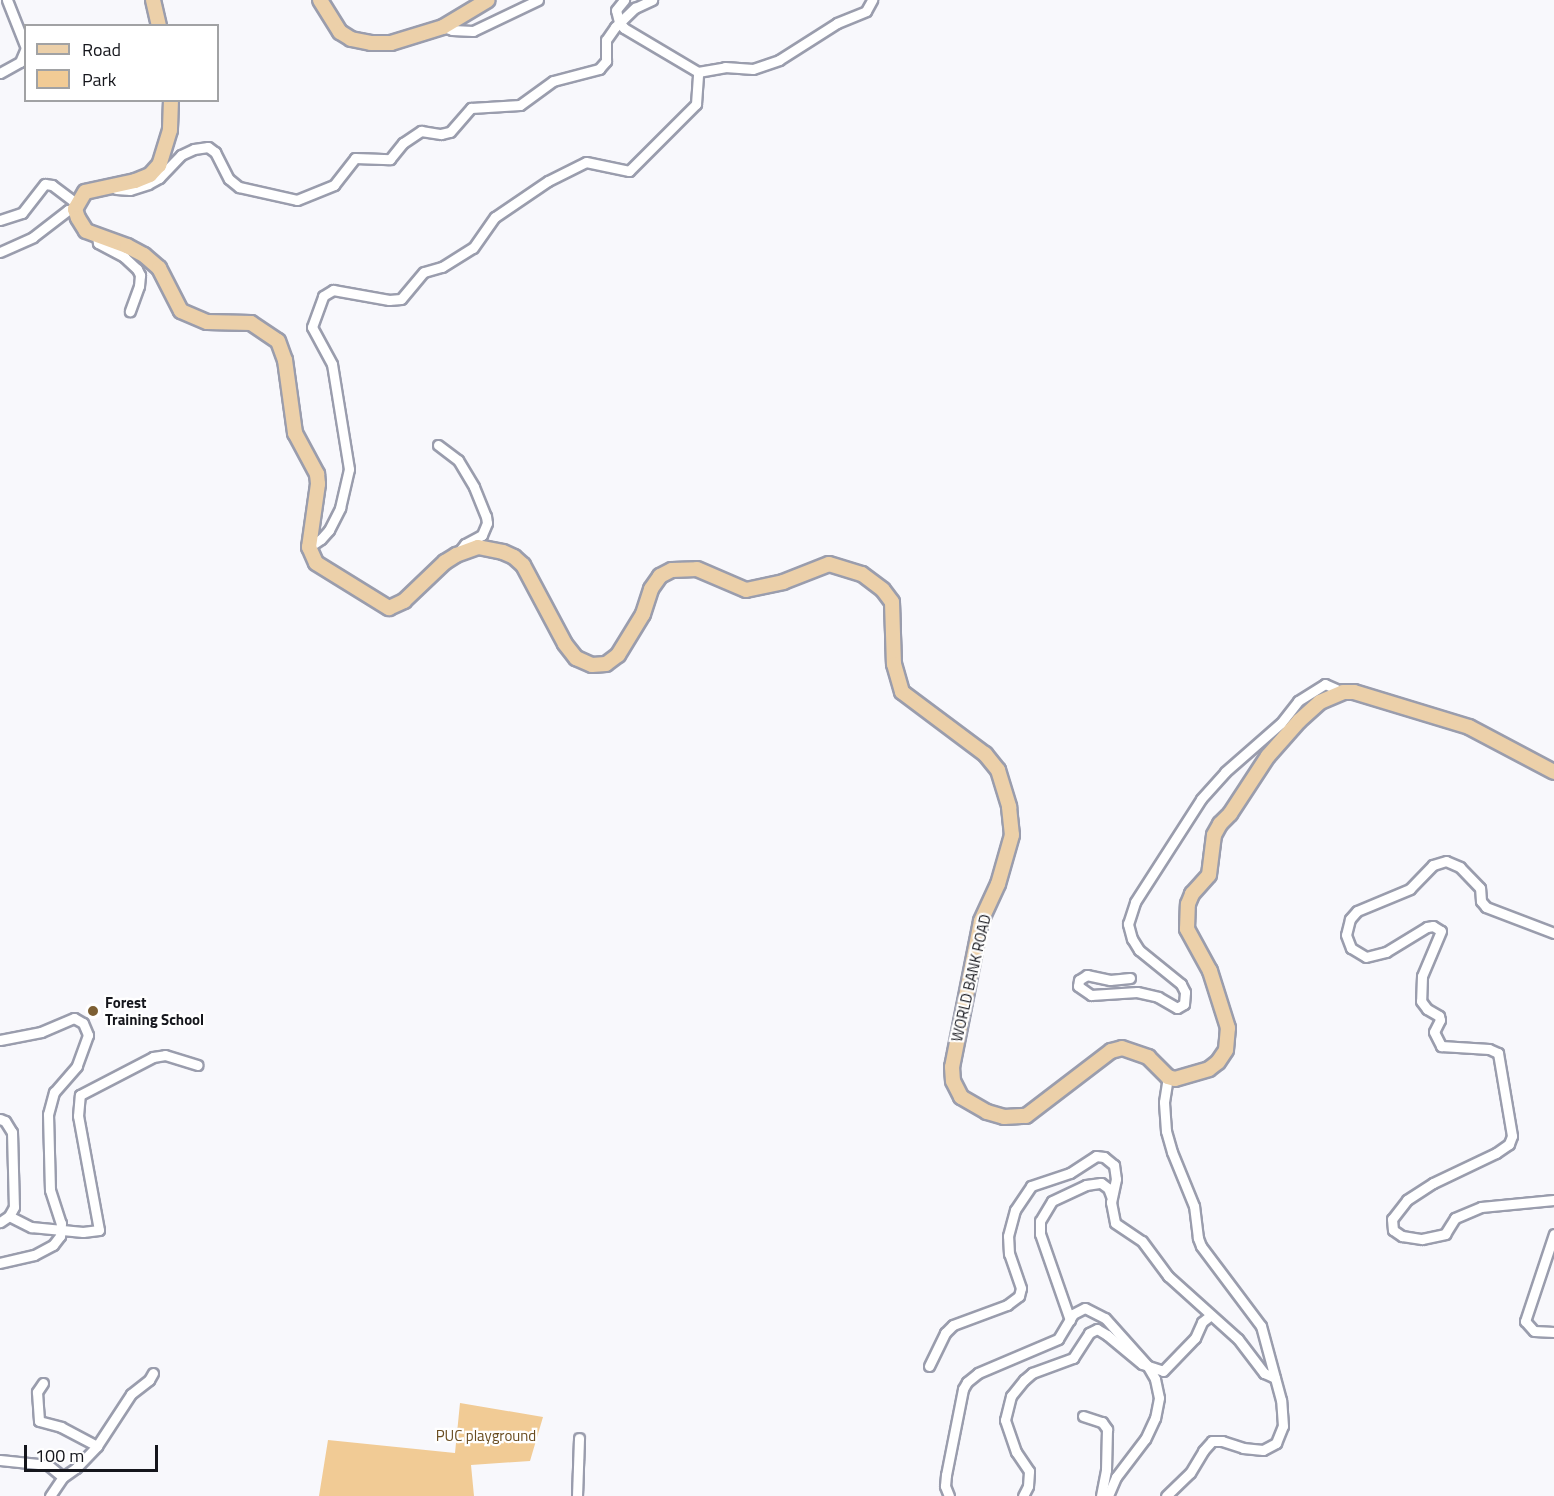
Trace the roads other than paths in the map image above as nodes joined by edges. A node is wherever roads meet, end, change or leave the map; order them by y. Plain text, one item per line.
1 (7, 0) edge
2 (153, 0) edge
3 (320, 0) edge
4 (488, 0) edge
5 (538, 0) edge
6 (624, 0) edge
7 (652, 0) edge
8 (872, 0) edge
9 (619, 22) junction
10 (159, 24) edge
11 (443, 27) junction
12 (24, 43) edge
13 (24, 53) edge
14 (698, 72) junction
15 (0, 74) edge
16 (171, 102) edge
17 (103, 186) junction
18 (76, 207) junction
19 (0, 220) edge
20 (97, 236) junction
21 (0, 252) edge
22 (130, 312) dead end
23 (438, 445) dead end
24 (309, 547) junction
25 (456, 555) junction
26 (1343, 692) junction
27 (1554, 772) edge
28 (1554, 933) edge
29 (1130, 978) dead end
30 (0, 1040) edge
31 (197, 1065) dead end
32 (1168, 1077) junction
33 (0, 1119) edge
34 (1111, 1196) junction
35 (1554, 1200) edge
36 (9, 1216) junction
37 (0, 1222) edge
38 (61, 1230) junction
39 (1554, 1234) edge
40 (0, 1263) edge
41 (1212, 1315) junction
42 (1070, 1320) junction
43 (1554, 1332) edge
44 (929, 1366) dead end
45 (1149, 1368) junction
46 (153, 1373) dead end
47 (1275, 1378) junction
48 (43, 1383) dead end
49 (1083, 1416) dead end
50 (579, 1438) dead end
51 (97, 1446) junction
52 (0, 1460) edge
53 (63, 1477) junction
54 (50, 1496) edge
55 (577, 1496) edge
56 (950, 1496) edge
57 (1023, 1496) edge
58 (1101, 1496) edge
59 (1108, 1496) edge
60 (1166, 1496) edge

1 - 12 street
2 - 10 main road
3 - 11 main road
4 - 11 main road
5 - 11 street
6 - 9 street
7 - 9 street
8 - 14 street
9 - 14 street
9 - 17 street
13 - 15 street
14 - 24 street
16 - 17 main road
17 - 18 main road
18 - 19 street
18 - 20 main road
18 - 21 street
20 - 22 street
20 - 24 main road
23 - 25 street
24 - 25 main road, WORLD BANK ROAD
25 - 32 main road, WORLD BANK ROAD
26 - 27 main road
26 - 29 street
26 - 32 main road
28 - 35 street
30 - 38 street
31 - 38 street
32 - 47 street
33 - 36 street
34 - 41 street
34 - 42 street
34 - 44 street
36 - 37 street
36 - 38 street
38 - 40 street
39 - 43 street
41 - 45 street
41 - 47 street
42 - 45 street
42 - 56 street
45 - 57 street
45 - 59 street
46 - 51 street
47 - 60 street
48 - 51 street
49 - 58 street
50 - 55 street
51 - 53 street
52 - 53 street
53 - 54 street

